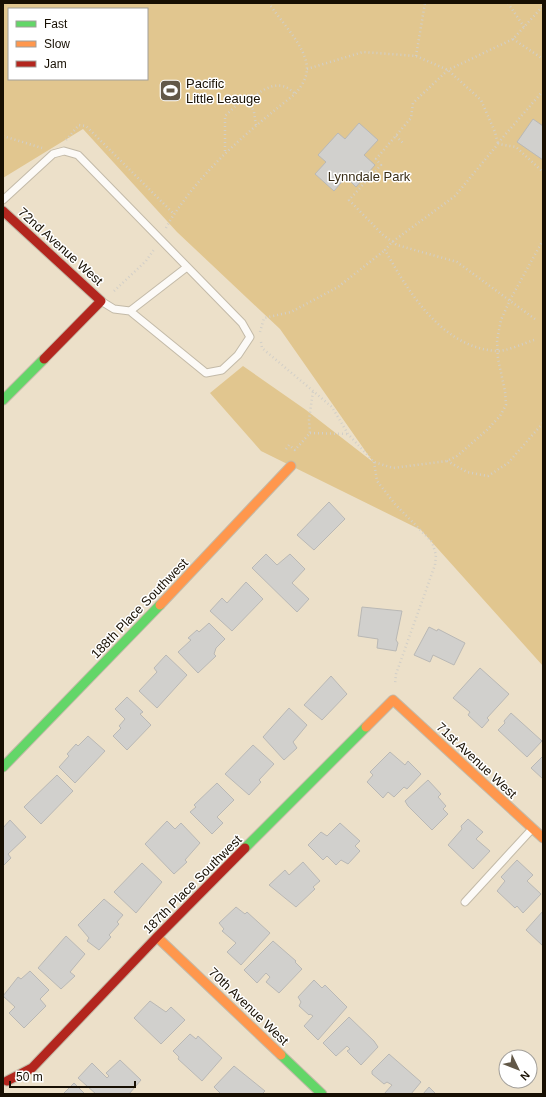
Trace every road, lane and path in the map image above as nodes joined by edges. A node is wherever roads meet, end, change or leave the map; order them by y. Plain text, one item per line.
1 (269, 3) edge
2 (425, 3) edge
3 (508, 3) edge
4 (543, 6) edge
5 (524, 27) junction
6 (513, 39) junction
7 (416, 56) junction
8 (543, 59) edge
9 (307, 69) junction
10 (448, 70) junction
11 (543, 91) edge
12 (295, 94) junction
13 (249, 101) junction
14 (256, 125) junction
15 (396, 136) junction
16 (403, 143) dead end
17 (498, 144) junction
18 (225, 152) junction
19 (543, 172) edge
20 (3, 200) edge
21 (3, 212) edge
22 (543, 240) edge
23 (160, 241) junction
24 (392, 242) junction
25 (385, 250) junction
26 (187, 267) junction
27 (510, 300) junction
28 (101, 301) junction
29 (130, 311) junction
30 (535, 319) dead end
31 (534, 340) dead end
32 (498, 351) junction
33 (313, 391) junction
34 (3, 400) edge
35 (543, 424) edge
36 (310, 433) junction
37 (348, 434) junction
38 (295, 450) dead end
39 (447, 461) junction
40 (374, 462) junction
41 (291, 466) dead end
42 (393, 700) junction
43 (3, 767) edge
44 (532, 828) junction
45 (543, 838) edge
46 (465, 902) dead end
47 (157, 937) junction
48 (7, 1081) dead end
49 (322, 1094) edge

1 - 9 path
2 - 7 path
3 - 5 path
4 - 5 path
5 - 6 path
6 - 8 path
6 - 10 path
7 - 9 path
7 - 10 path
9 - 12 path
10 - 15 path
10 - 17 path
11 - 17 path
12 - 13 path
12 - 14 path
13 - 14 path
13 - 18 path
14 - 18 path
15 - 16 path
15 - 24 path
17 - 19 path
17 - 24 path
18 - 23 path
20 - 23 lane
21 - 28 street, 72nd Avenue West
22 - 27 path
23 - 26 lane
23 - 28 path
24 - 25 path
24 - 27 path
25 - 32 path
25 - 33 path
26 - 29 lane
26 - 29 lane
27 - 30 path
27 - 32 path
28 - 29 lane
28 - 34 street
31 - 32 path
32 - 39 path
33 - 36 path
33 - 37 path
35 - 39 path
36 - 37 path
36 - 38 path
37 - 40 path
39 - 40 path
40 - 42 path
41 - 43 street, 188th Place Southwest
42 - 44 street, 71st Avenue West
42 - 47 street, 187th Place Southwest
44 - 45 street, 71st Avenue West
44 - 46 lane
47 - 48 street, 187th Place Southwest
47 - 49 street, 70th Avenue West

